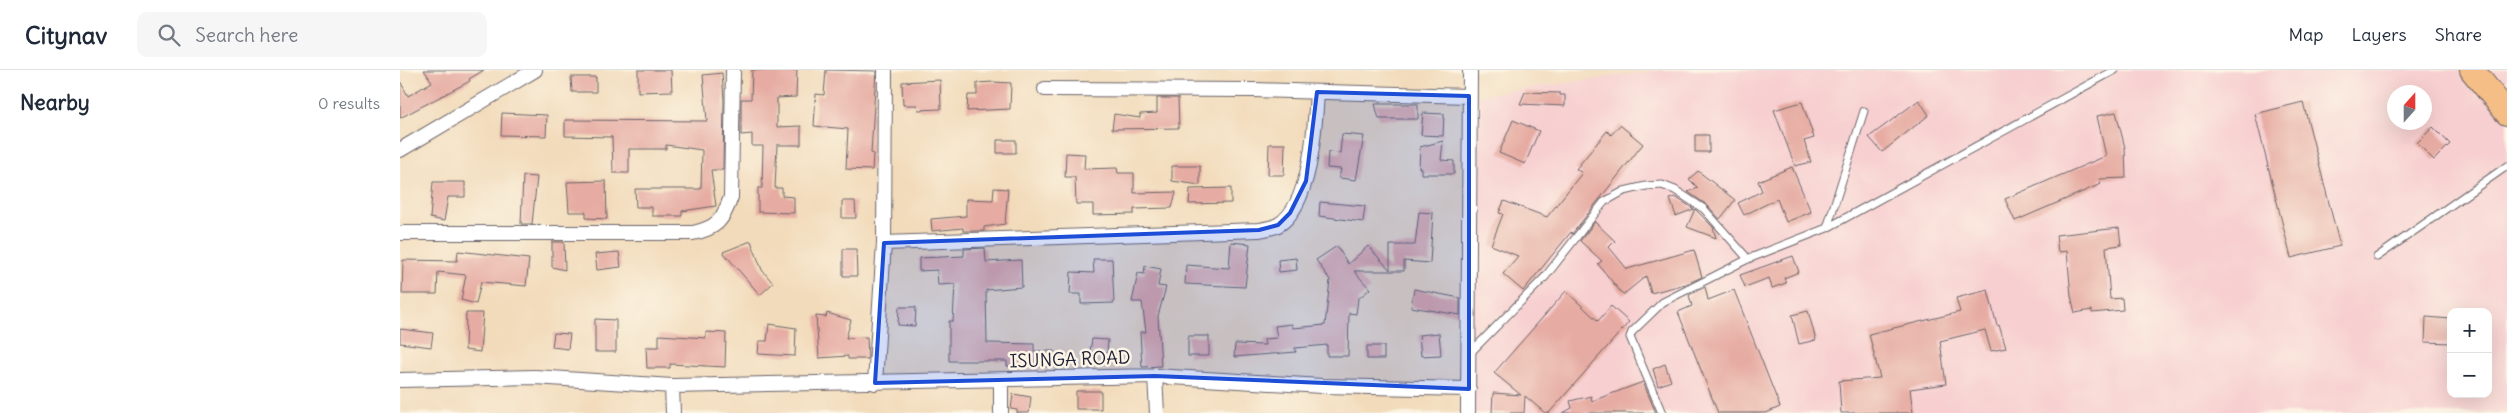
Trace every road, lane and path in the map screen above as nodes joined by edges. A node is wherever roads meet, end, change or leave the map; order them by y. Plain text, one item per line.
1 (535, 70) edge
2 (733, 70) edge
3 (885, 70) edge
4 (1470, 70) edge
5 (2115, 70) edge
6 (2472, 70) edge
7 (1045, 89) dead end
8 (1317, 92) junction
9 (1469, 96) junction
10 (1864, 111) dead end
11 (2507, 113) edge
12 (400, 150) edge
13 (2507, 166) edge
14 (1827, 228) junction
15 (400, 233) edge
16 (884, 243) junction
17 (2377, 257) dead end
18 (1748, 258) junction
19 (1469, 353) junction
20 (1155, 376) junction
21 (400, 380) edge
22 (1001, 380) junction
23 (875, 383) junction
24 (672, 386) junction
25 (1470, 389) junction
26 (673, 413) edge
27 (1001, 413) edge
28 (1157, 413) edge
29 (1468, 413) edge
30 (1662, 413) edge

1 - 12 street
2 - 15 street
3 - 16 street
4 - 9 street
5 - 14 lane
6 - 11 highway
7 - 8 street
8 - 9 street
8 - 16 street
9 - 19 street
10 - 14 lane
13 - 17 lane
14 - 18 lane
16 - 23 street
18 - 19 lane
18 - 30 lane
19 - 25 street
20 - 22 street, ISUNGA ROAD
20 - 25 street, ISUNGA ROAD
20 - 28 street
21 - 24 street, ISUNGA ROAD
22 - 23 street, ISUNGA ROAD
22 - 27 street
23 - 24 street, ISUNGA ROAD
24 - 26 street
25 - 29 street

